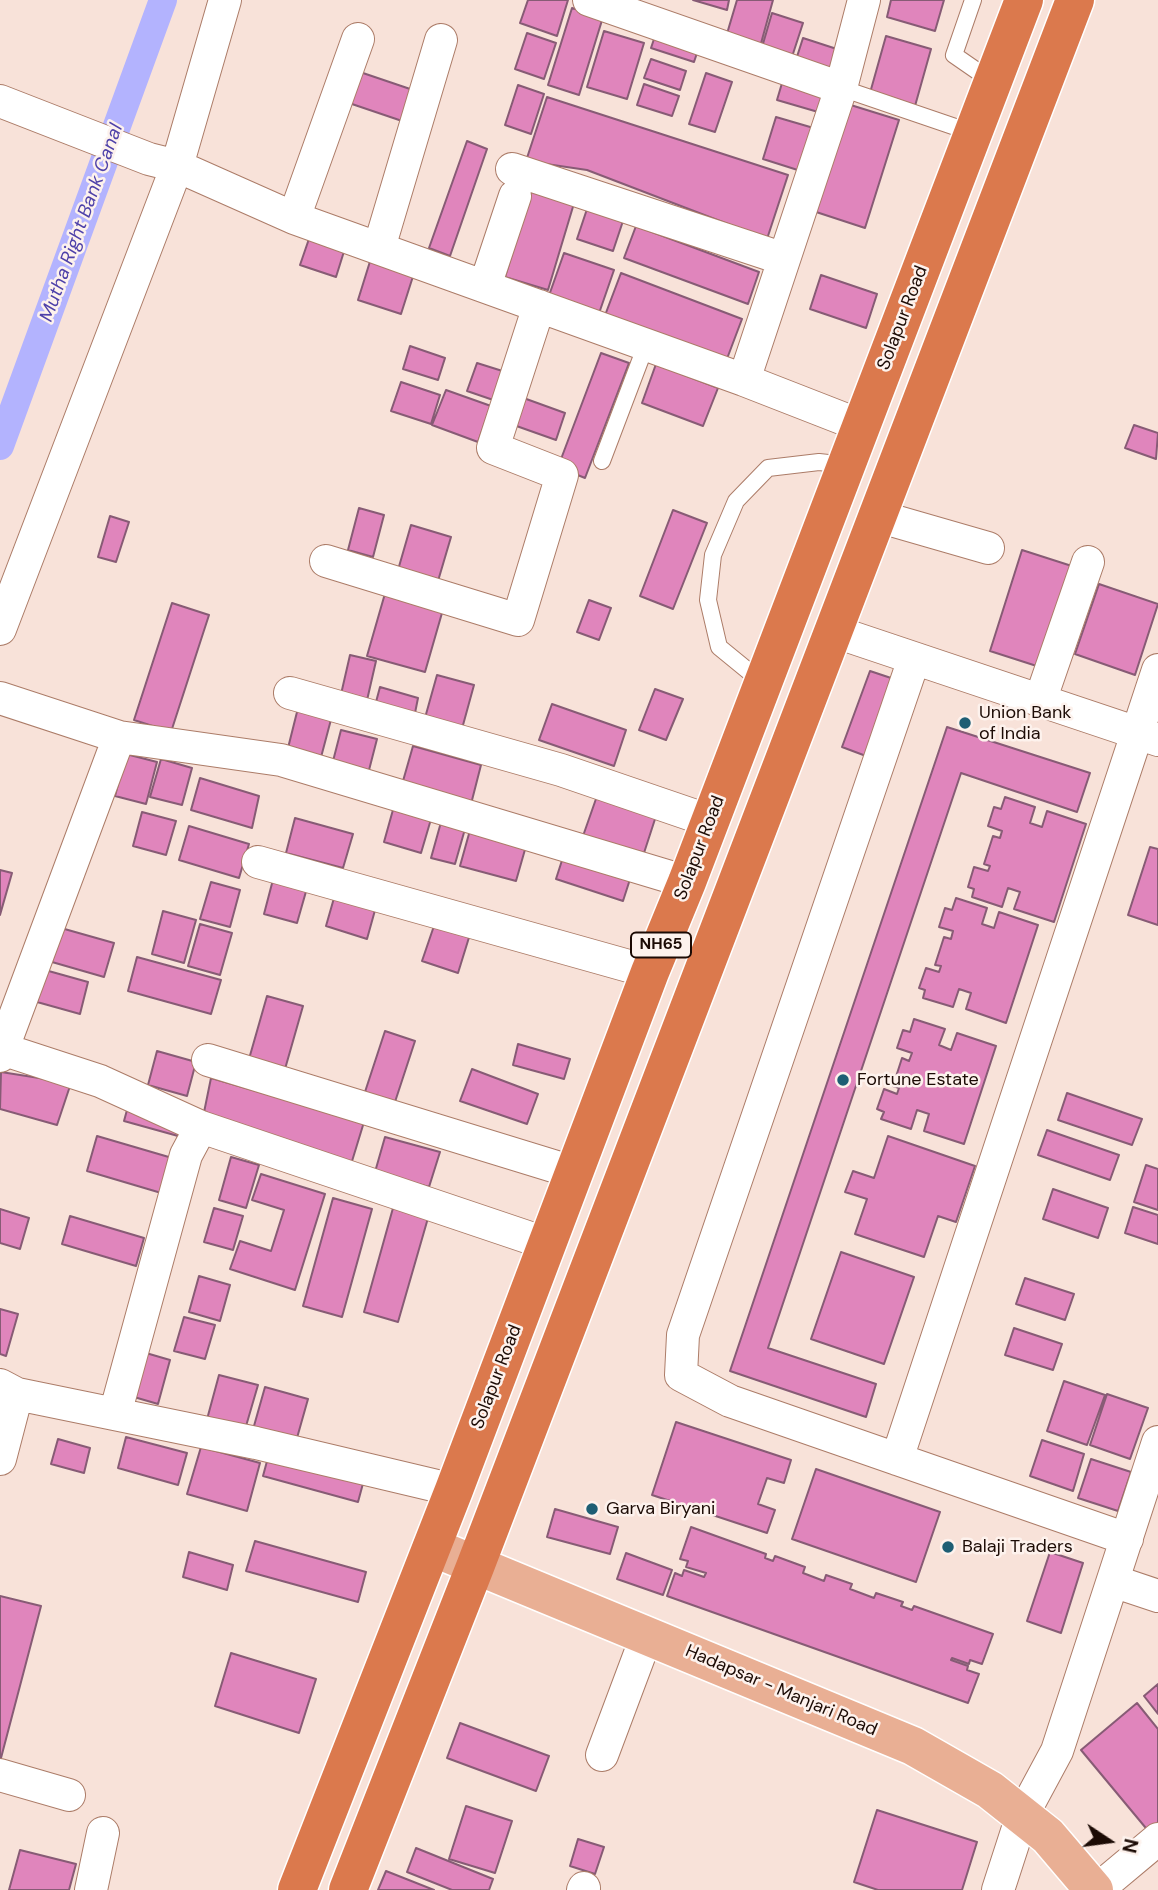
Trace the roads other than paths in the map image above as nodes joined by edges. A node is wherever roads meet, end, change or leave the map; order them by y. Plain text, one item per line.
1 (225, 0) edge
2 (589, 0) edge
3 (864, 0) edge
4 (973, 0) edge
5 (1024, 0) edge
6 (1074, 0) edge
7 (358, 39) dead end
8 (441, 40) dead end
9 (993, 82) junction
10 (841, 88) junction
11 (0, 101) edge
12 (973, 134) junction
13 (163, 162) junction
14 (294, 218) junction
15 (379, 248) junction
16 (784, 259) junction
17 (485, 286) junction
18 (539, 306) junction
19 (646, 345) junction
20 (744, 380) junction
21 (862, 426) junction
22 (602, 461) dead end
23 (846, 465) junction
24 (877, 516) junction
25 (988, 548) dead end
26 (326, 561) dead end
27 (1088, 562) dead end
28 (0, 629) edge
29 (833, 631) junction
30 (914, 659) junction
31 (1158, 670) edge
32 (763, 683) junction
33 (290, 692) dead end
34 (0, 698) edge
35 (1040, 701) junction
36 (1147, 736) edge
37 (119, 737) junction
38 (710, 821) junction
39 (258, 862) dead end
40 (687, 882) junction
41 (650, 972) junction
42 (1, 1053) edge
43 (208, 1060) dead end
44 (201, 1127) junction
45 (576, 1173) junction
46 (548, 1244) junction
47 (9, 1390) edge
48 (116, 1414) junction
49 (1158, 1442) edge
50 (0, 1459) edge
51 (897, 1459) junction
52 (454, 1490) junction
53 (1126, 1539) junction
54 (432, 1547) junction
55 (475, 1567) junction
56 (1113, 1581) junction
57 (1158, 1596) edge
58 (647, 1635) junction
59 (602, 1755) dead end
60 (0, 1774) edge
61 (69, 1795) dead end
62 (1022, 1816) junction
63 (103, 1833) dead end
64 (1158, 1839) edge
65 (91, 1890) edge
66 (297, 1890) edge
67 (348, 1890) edge
68 (998, 1890) edge
69 (1096, 1890) edge

1 - 13 street
2 - 10 street
3 - 10 street
4 - 9 lane
5 - 9 highway, Solapur Road / NH65
6 - 24 highway, NH65
7 - 14 street
8 - 15 street
9 - 12 highway, Solapur Road / NH65
10 - 12 lane
10 - 16 street
11 - 13 street
12 - 21 highway, Solapur Road / NH65
13 - 14 street
13 - 28 street
14 - 15 street
15 - 17 street
16 - 17 street
16 - 20 street
17 - 18 street
18 - 19 street
18 - 26 street
19 - 20 street
19 - 22 lane
20 - 21 street
21 - 23 highway, Solapur Road / NH65
23 - 32 highway, Solapur Road / NH65
23 - 32 lane
24 - 25 street
24 - 29 highway, NH65
27 - 35 street
29 - 30 street
29 - 55 highway, NH65
30 - 35 street
30 - 51 street
31 - 36 street
32 - 38 highway, Solapur Road / NH65
33 - 38 street
34 - 37 street
35 - 36 street
36 - 51 street
37 - 40 street
37 - 42 street
38 - 40 highway, Solapur Road / NH65
39 - 41 street
40 - 41 highway, Solapur Road / NH65
41 - 45 highway, Solapur Road / NH65
42 - 44 street
43 - 45 street
44 - 46 street
44 - 48 street
45 - 46 highway, Solapur Road / NH65
46 - 52 highway, Solapur Road / NH65
47 - 48 street
47 - 50 street
48 - 52 street
49 - 53 street
51 - 53 street
52 - 54 highway, Solapur Road / NH65
53 - 56 street
54 - 55 main road, Hadapsar - Manjari Road
54 - 66 highway, Solapur Road / NH65
55 - 58 main road, Hadapsar - Manjari Road
55 - 67 highway, NH65
56 - 57 street
56 - 62 street
58 - 59 street
58 - 62 main road, Hadapsar - Manjari Road
60 - 61 street
62 - 68 street
62 - 69 main road, Hadapsar - Manjari Road
63 - 65 street
64 - 69 street

